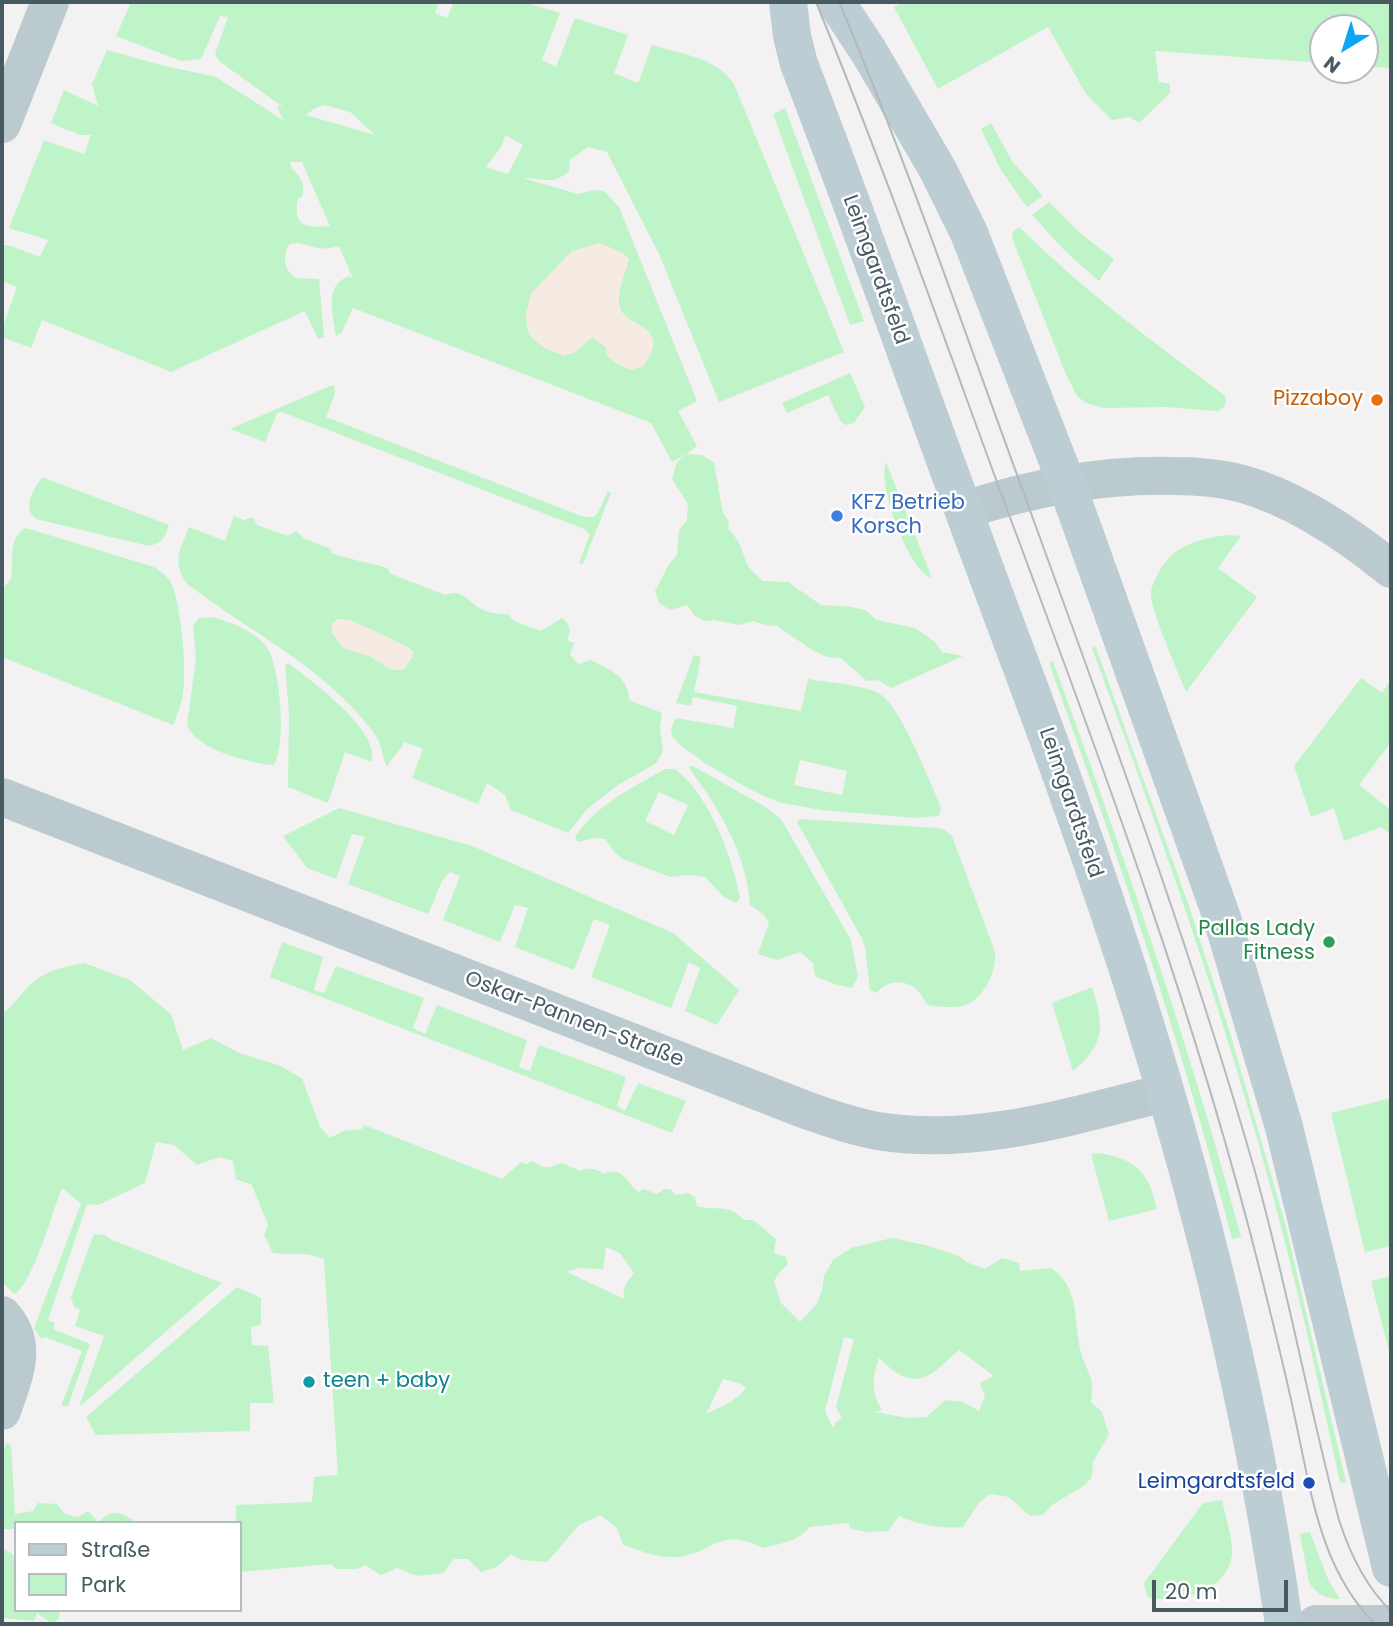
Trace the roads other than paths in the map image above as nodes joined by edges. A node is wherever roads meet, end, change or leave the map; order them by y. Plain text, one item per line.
1 (50, 2) edge
2 (788, 2) edge
3 (836, 2) edge
4 (2, 124) edge
5 (1066, 482) junction
6 (964, 510) junction
7 (1353, 539) junction
8 (1391, 543) edge
9 (1391, 569) edge
10 (2, 797) edge
11 (1164, 1093) junction
12 (2, 1315) edge
13 (2, 1411) edge
14 (1391, 1567) edge
15 (1284, 1624) edge
16 (1316, 1624) edge
17 (1391, 1624) edge

1 - 4 street
2 - 6 main road, Leimgardtsfeld
3 - 5 main road
5 - 6 street
5 - 7 street
5 - 14 main road
6 - 11 main road, Leimgardtsfeld
7 - 8 street
7 - 9 street
10 - 11 street, Oskar-Pannen-Straße
11 - 15 main road, Leimgardtsfeld
12 - 13 street
16 - 17 street

